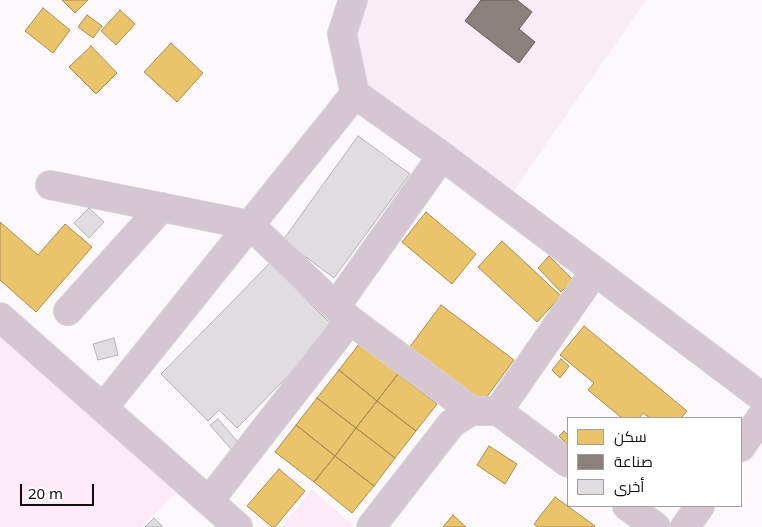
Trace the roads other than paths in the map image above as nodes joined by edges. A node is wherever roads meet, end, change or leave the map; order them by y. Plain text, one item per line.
1 (353, 0) edge
2 (355, 94) junction
3 (442, 156) junction
4 (50, 185) dead end
5 (162, 208) junction
6 (250, 225) junction
7 (595, 271) junction
8 (68, 311) dead end
9 (343, 313) junction
10 (0, 317) edge
11 (762, 397) edge
12 (103, 408) junction
13 (485, 411) junction
14 (762, 416) edge
15 (742, 446) edge
16 (567, 462) edge
17 (210, 501) junction
18 (628, 507) edge
19 (699, 507) edge
20 (238, 527) edge
21 (371, 527) edge
22 (656, 527) edge
23 (685, 527) edge

1 - 2 street
2 - 3 street
2 - 6 street
3 - 7 street
3 - 9 street
4 - 5 street
5 - 6 street
5 - 8 street
6 - 9 street
6 - 12 street
7 - 11 street
7 - 13 street
9 - 13 street
9 - 17 street
10 - 12 street
12 - 17 street
13 - 16 street
13 - 21 street
14 - 15 street
17 - 20 street
18 - 22 street
19 - 23 street

